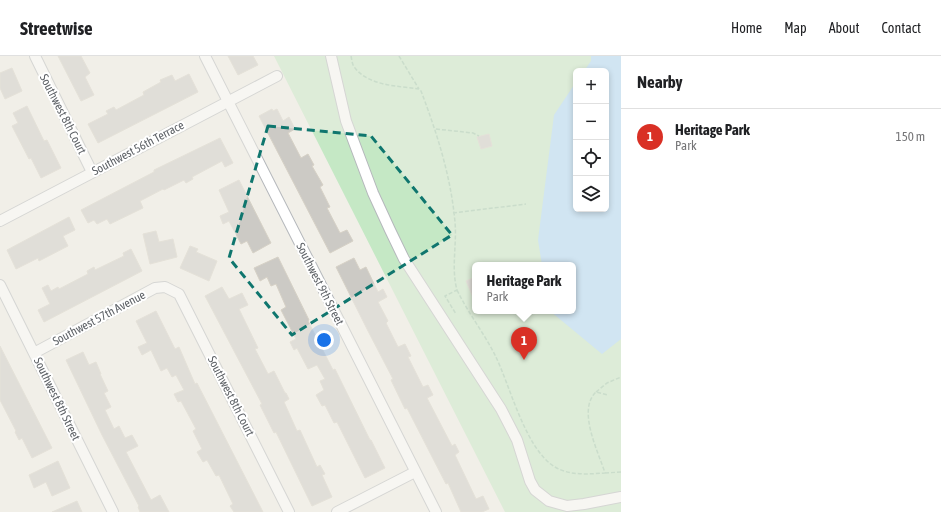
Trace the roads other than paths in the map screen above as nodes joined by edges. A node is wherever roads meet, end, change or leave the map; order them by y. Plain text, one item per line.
1 (35, 56) edge
2 (205, 56) edge
3 (331, 56) edge
4 (276, 76) dead end
5 (228, 101) junction
6 (92, 172) junction
7 (0, 221) edge
8 (0, 285) edge
9 (166, 287) joint
10 (34, 353) junction
11 (415, 472) junction
12 (621, 497) edge
13 (113, 512) edge
14 (290, 512) edge
15 (337, 512) edge
16 (436, 512) edge

1 - 6 street, Southwest 8th Court
2 - 5 street, Southwest 9th Street
3 - 12 street
4 - 5 street, Southwest 56th Terrace
5 - 6 street, Southwest 56th Terrace
5 - 11 street, Southwest 9th Street
6 - 7 street, Southwest 56th Terrace
8 - 10 street, Southwest 8th Street
9 - 10 street, Southwest 57th Avenue
9 - 14 street, Southwest 8th Court
10 - 13 street, Southwest 8th Street
11 - 15 street
11 - 16 street, Southwest 9th Street

